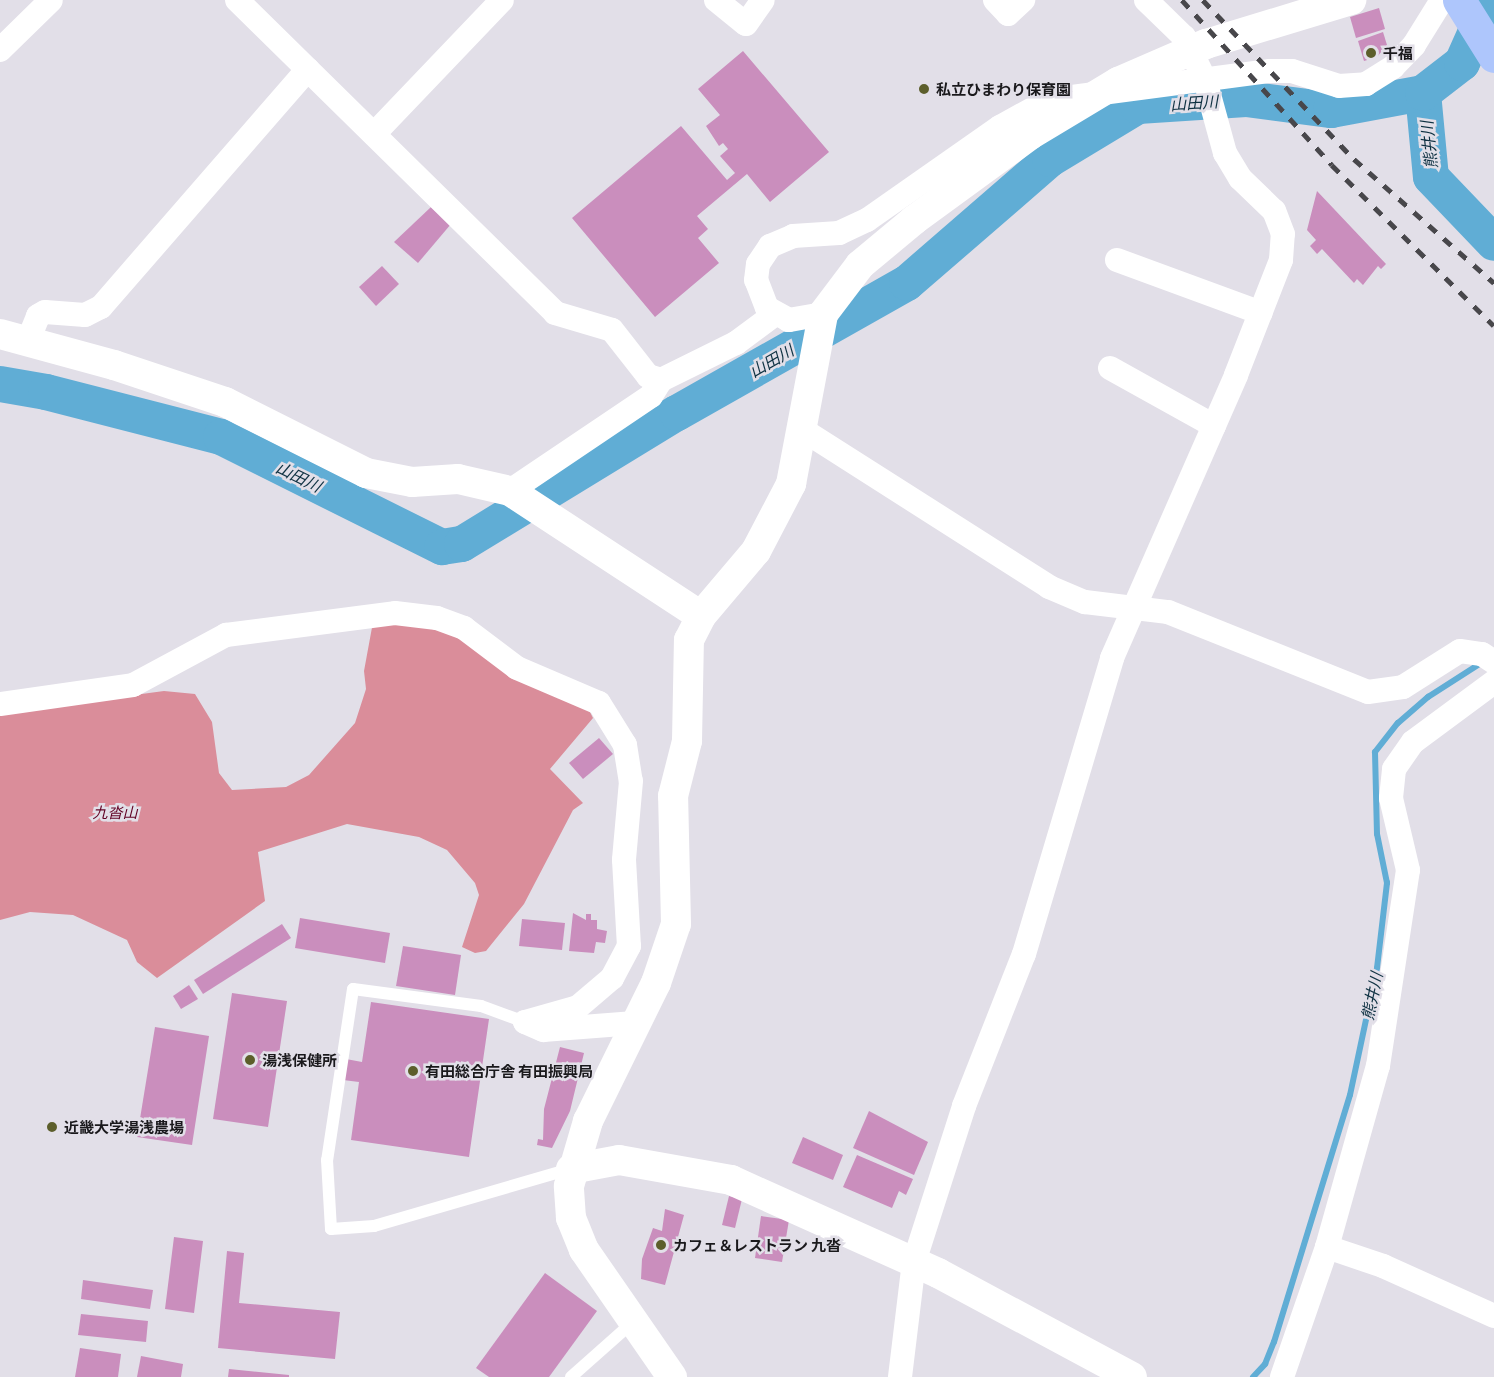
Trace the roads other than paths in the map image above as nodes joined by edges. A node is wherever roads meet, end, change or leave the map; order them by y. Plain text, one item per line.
1 (51, 0) edge
2 (237, 0) edge
3 (502, 0) edge
4 (716, 0) edge
5 (763, 0) edge
6 (995, 0) edge
7 (1023, 0) edge
8 (1146, 0) edge
9 (1351, 0) edge
10 (1442, 0) edge
11 (1459, 0) edge
12 (0, 50) edge
13 (1494, 56) edge
14 (308, 69) junction
15 (1205, 80) junction
16 (374, 134) junction
17 (1117, 260) dead end
18 (1261, 313) junction
19 (775, 314) junction
20 (823, 314) junction
21 (14, 337) edge
22 (1110, 368) dead end
23 (661, 380) junction
24 (1214, 426) junction
25 (803, 430) junction
26 (510, 491) junction
27 (1133, 606) junction
28 (701, 616) junction
29 (1494, 662) edge
30 (1494, 682) edge
31 (0, 704) edge
32 (525, 1022) junction
33 (635, 1023) junction
34 (571, 1169) junction
35 (1327, 1248) junction
36 (914, 1262) junction
37 (1494, 1316) edge
38 (634, 1321) junction
39 (581, 1365) junction
40 (671, 1373) edge
41 (1286, 1374) edge
42 (571, 1377) edge
43 (588, 1377) edge
44 (900, 1377) edge
45 (1132, 1377) edge

1 - 12 street
2 - 14 street
3 - 16 street
4 - 5 street
6 - 7 street
8 - 15 street
9 - 20 street
10 - 15 street
11 - 13 highway
14 - 16 street
14 - 21 street
15 - 18 street
15 - 19 street
16 - 23 street
17 - 18 street
18 - 24 street
19 - 20 street
19 - 23 street
20 - 25 street
21 - 26 street
22 - 24 street
23 - 26 street
24 - 27 street
25 - 27 street
25 - 28 street
26 - 28 street
27 - 29 street
27 - 36 street
28 - 33 street
30 - 35 street
31 - 32 street
32 - 33 street
32 - 34 lane
33 - 34 street
34 - 36 street
34 - 38 street
35 - 37 street
35 - 41 street
36 - 44 street
36 - 45 street
38 - 39 lane
38 - 40 street
39 - 42 lane
39 - 43 lane

